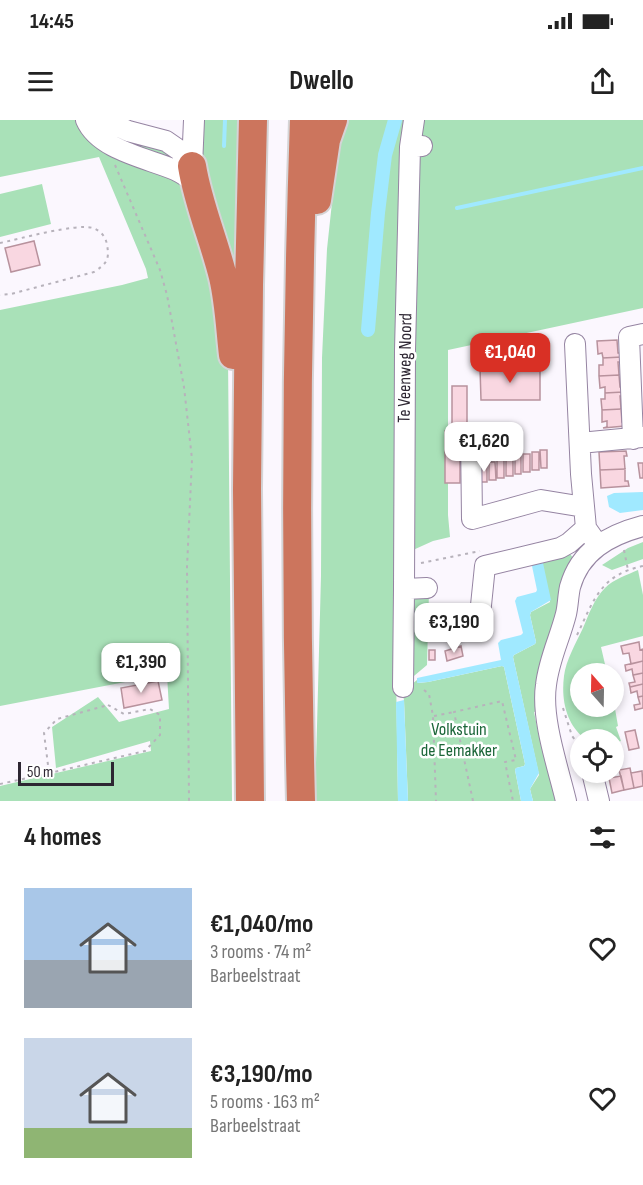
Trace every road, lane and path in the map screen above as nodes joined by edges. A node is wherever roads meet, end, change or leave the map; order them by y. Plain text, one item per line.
1 (86, 120) edge
2 (105, 120) edge
3 (194, 120) edge
4 (254, 120) edge
5 (304, 120) edge
6 (333, 120) edge
7 (414, 120) edge
8 (105, 142) junction
9 (194, 174) junction
10 (0, 243) edge
11 (0, 296) edge
12 (299, 310) junction
13 (643, 334) edge
14 (576, 344) dead end
15 (643, 411) edge
16 (471, 436) dead end
17 (639, 438) edge
18 (580, 443) junction
19 (247, 489) junction
20 (584, 507) junction
21 (643, 526) edge
22 (586, 528) junction
23 (643, 537) edge
24 (598, 545) junction
25 (623, 545) junction
26 (643, 566) edge
27 (628, 570) junction
28 (427, 588) dead end
29 (404, 589) junction
30 (480, 615) dead end
31 (566, 615) junction
32 (575, 640) dead end
33 (403, 687) dead end
34 (424, 690) dead end
35 (562, 707) dead end
36 (454, 712) junction
37 (433, 716) junction
38 (570, 730) edge
39 (40, 775) junction
40 (595, 783) edge
41 (0, 784) edge
42 (189, 801) edge
43 (250, 801) edge
44 (301, 801) edge
45 (436, 801) edge
46 (473, 801) edge
47 (513, 801) edge
48 (566, 801) edge
49 (599, 801) edge

1 - 8 street
2 - 9 street
3 - 9 street
4 - 19 highway
5 - 12 highway
6 - 12 highway
7 - 29 street, Te Veenweg Noord
8 - 9 street
8 - 42 path
9 - 19 highway
10 - 11 path
12 - 44 highway
13 - 17 street
14 - 18 street
15 - 17 street
16 - 20 street
17 - 18 street
18 - 20 street
19 - 43 highway
20 - 22 street
21 - 24 street
22 - 24 street
22 - 30 street
23 - 25 street
24 - 31 street
25 - 27 path
25 - 31 street
26 - 27 path
27 - 32 path
28 - 29 street
29 - 33 street, Te Veenweg Noord
31 - 48 street
34 - 37 path
35 - 38 path
36 - 37 path
36 - 46 path
36 - 47 path
37 - 45 path
39 - 39 path
39 - 41 path
40 - 49 street

